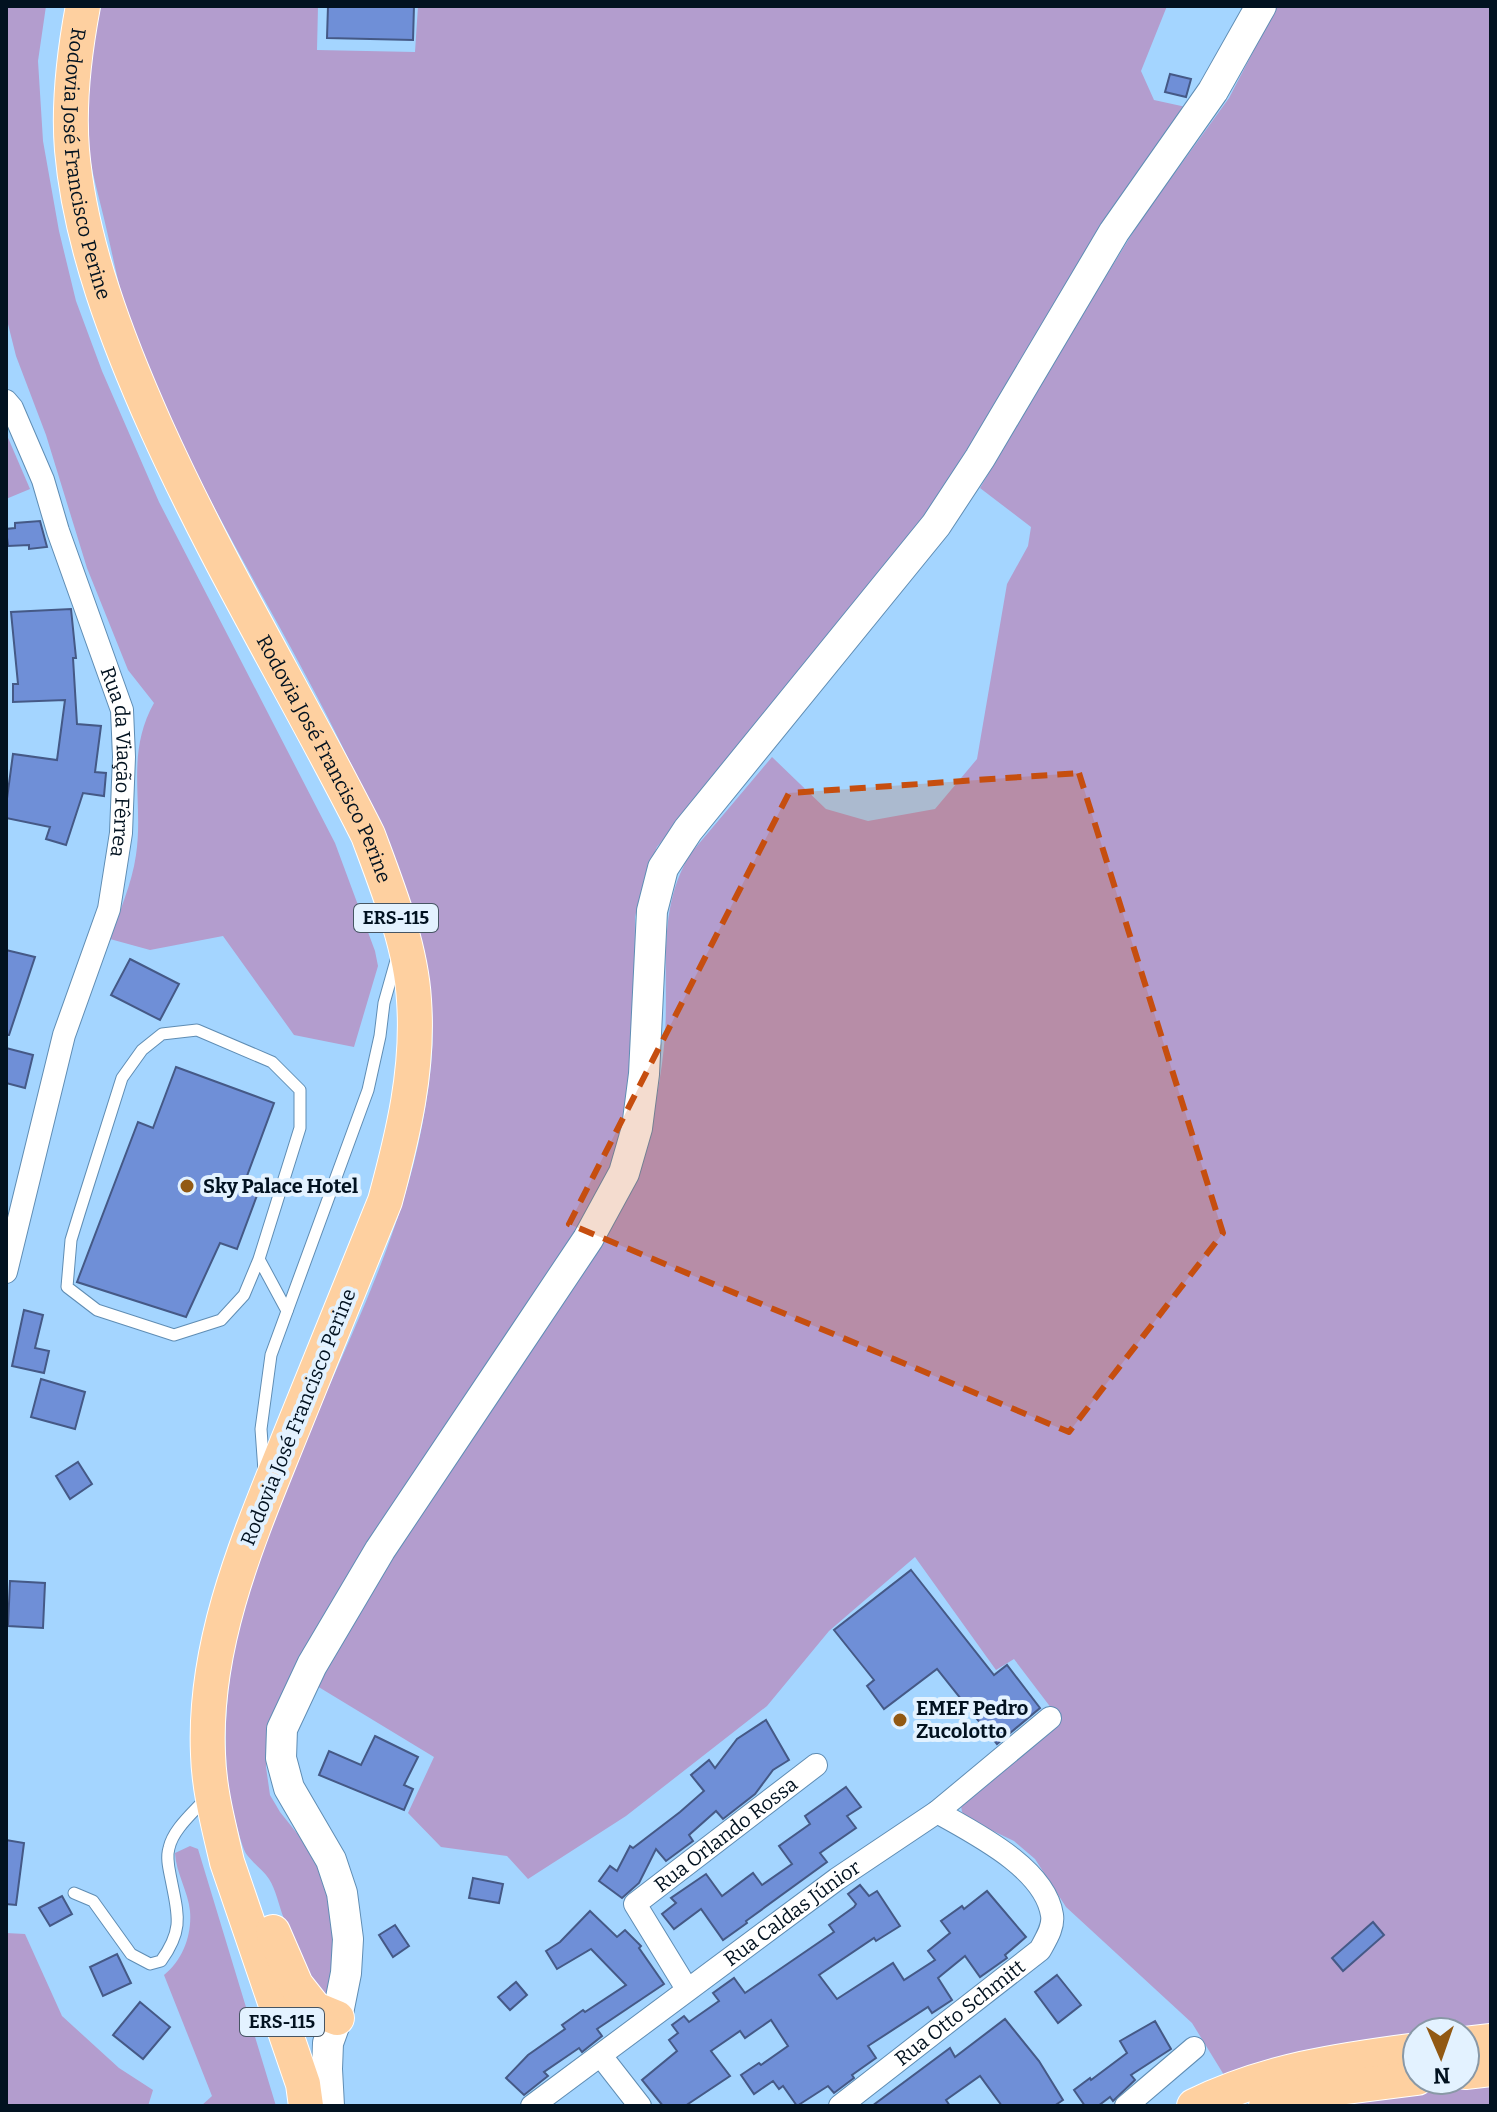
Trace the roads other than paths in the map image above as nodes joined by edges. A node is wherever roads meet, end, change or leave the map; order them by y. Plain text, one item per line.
1 (83, 6) edge
2 (1261, 6) edge
3 (6, 401) edge
4 (402, 937) junction
5 (259, 1259) junction
6 (6, 1272) edge
7 (287, 1311) junction
8 (266, 1495) junction
9 (1050, 1718) dead end
10 (816, 1765) dead end
11 (211, 1791) junction
12 (937, 1812) junction
13 (227, 1862) junction
14 (74, 1893) dead end
15 (254, 1940) junction
16 (687, 1989) junction
17 (337, 2018) junction
18 (1194, 2048) dead end
19 (1401, 2052) edge
20 (601, 2056) junction
21 (1401, 2080) edge
22 (284, 2106) edge
23 (306, 2106) edge
24 (329, 2106) edge
25 (532, 2106) edge
26 (640, 2106) edge
27 (840, 2106) edge
28 (1126, 2106) edge
29 (1194, 2106) edge
30 (1266, 2106) edge

1 - 4 main road, Rodovia José Francisco Perine / ERS-115
2 - 17 main road
3 - 6 street, Rua da Viação Fêrrea
4 - 7 lane
4 - 8 main road, Rodovia José Francisco Perine / ERS-115
5 - 5 lane
5 - 7 lane
7 - 8 lane
8 - 11 main road, Rodovia José Francisco Perine / ERS-115
9 - 12 street, Rua Caldas Júnior
10 - 16 street, Rua Orlando Rossa
11 - 13 main road, Rodovia José Francisco Perine / ERS-115
11 - 14 lane
12 - 16 street, Rua Caldas Júnior
12 - 27 street, Rua Otto Schmitt
13 - 15 main road, Rodovia José Francisco Perine / ERS-115
13 - 17 main road
15 - 22 main road, Rodovia José Francisco Perine / ERS-115
15 - 23 main road, Rodovia José Francisco Perine / ERS-115
16 - 20 street, Rua Caldas Júnior
17 - 24 main road
18 - 28 street
19 - 29 main road
20 - 25 street, Rua Caldas Júnior
20 - 26 street
21 - 30 main road

